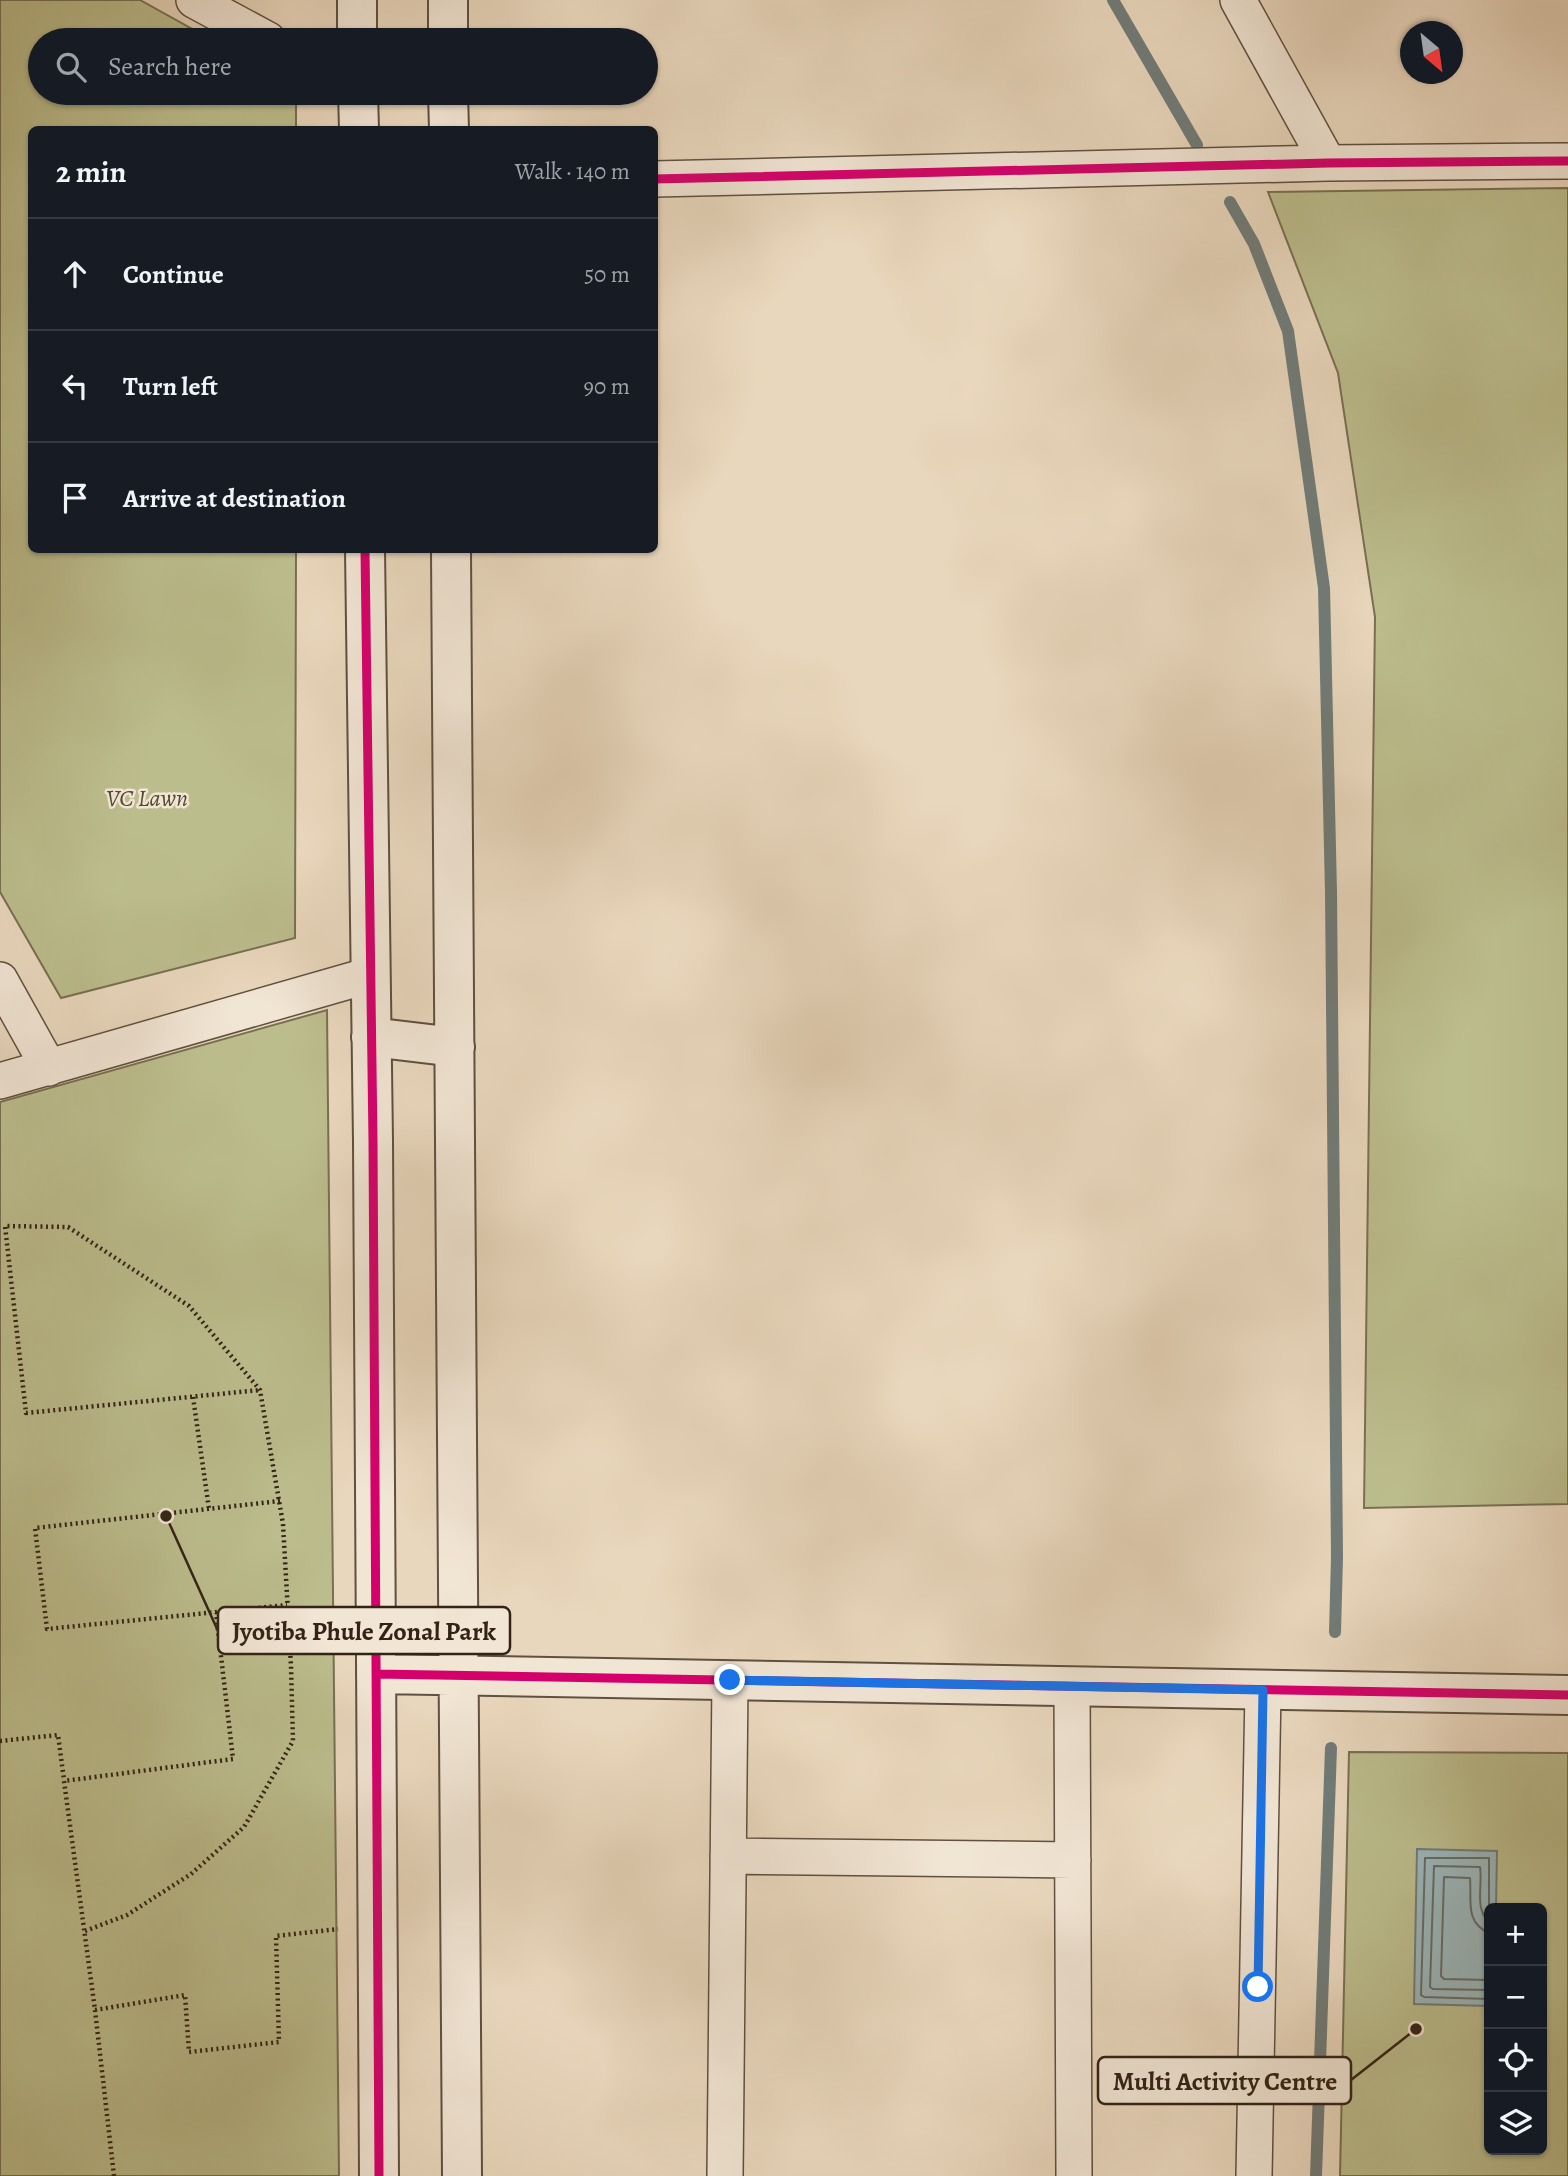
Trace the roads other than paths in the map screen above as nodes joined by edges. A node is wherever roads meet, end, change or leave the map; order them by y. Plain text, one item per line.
1 (194, 0) edge
2 (448, 0) edge
3 (1238, 0) edge
4 (246, 28) edge
5 (448, 28) edge
6 (358, 105) edge
7 (448, 105) edge
8 (359, 126) edge
9 (449, 126) edge
10 (1568, 161) edge
11 (1328, 163) junction
12 (658, 179) edge
13 (365, 553) edge
14 (452, 553) edge
15 (370, 975) junction
16 (0, 980) edge
17 (371, 1037) junction
18 (455, 1047) junction
19 (49, 1068) junction
20 (0, 1081) edge
21 (376, 1674) junction
22 (459, 1676) junction
23 (730, 1680) junction
24 (1072, 1686) junction
25 (1263, 1690) junction
26 (1568, 1695) edge
27 (728, 1856) junction
28 (1073, 1860) junction
29 (379, 2176) edge
30 (462, 2176) edge
31 (725, 2176) edge
32 (1074, 2176) edge
33 (1254, 2176) edge

1 - 4 street
2 - 5 street
3 - 11 street
6 - 8 street
7 - 9 street
10 - 11 street
11 - 12 street
13 - 15 street
14 - 18 street
15 - 17 street
15 - 19 street
16 - 19 street
17 - 18 street
17 - 21 street
18 - 22 street
19 - 20 street
21 - 22 street
21 - 29 street
22 - 23 street
22 - 30 street
23 - 24 street
23 - 27 street
24 - 25 street
24 - 28 street
25 - 26 street
25 - 33 street
27 - 28 street
27 - 31 street
28 - 32 street

